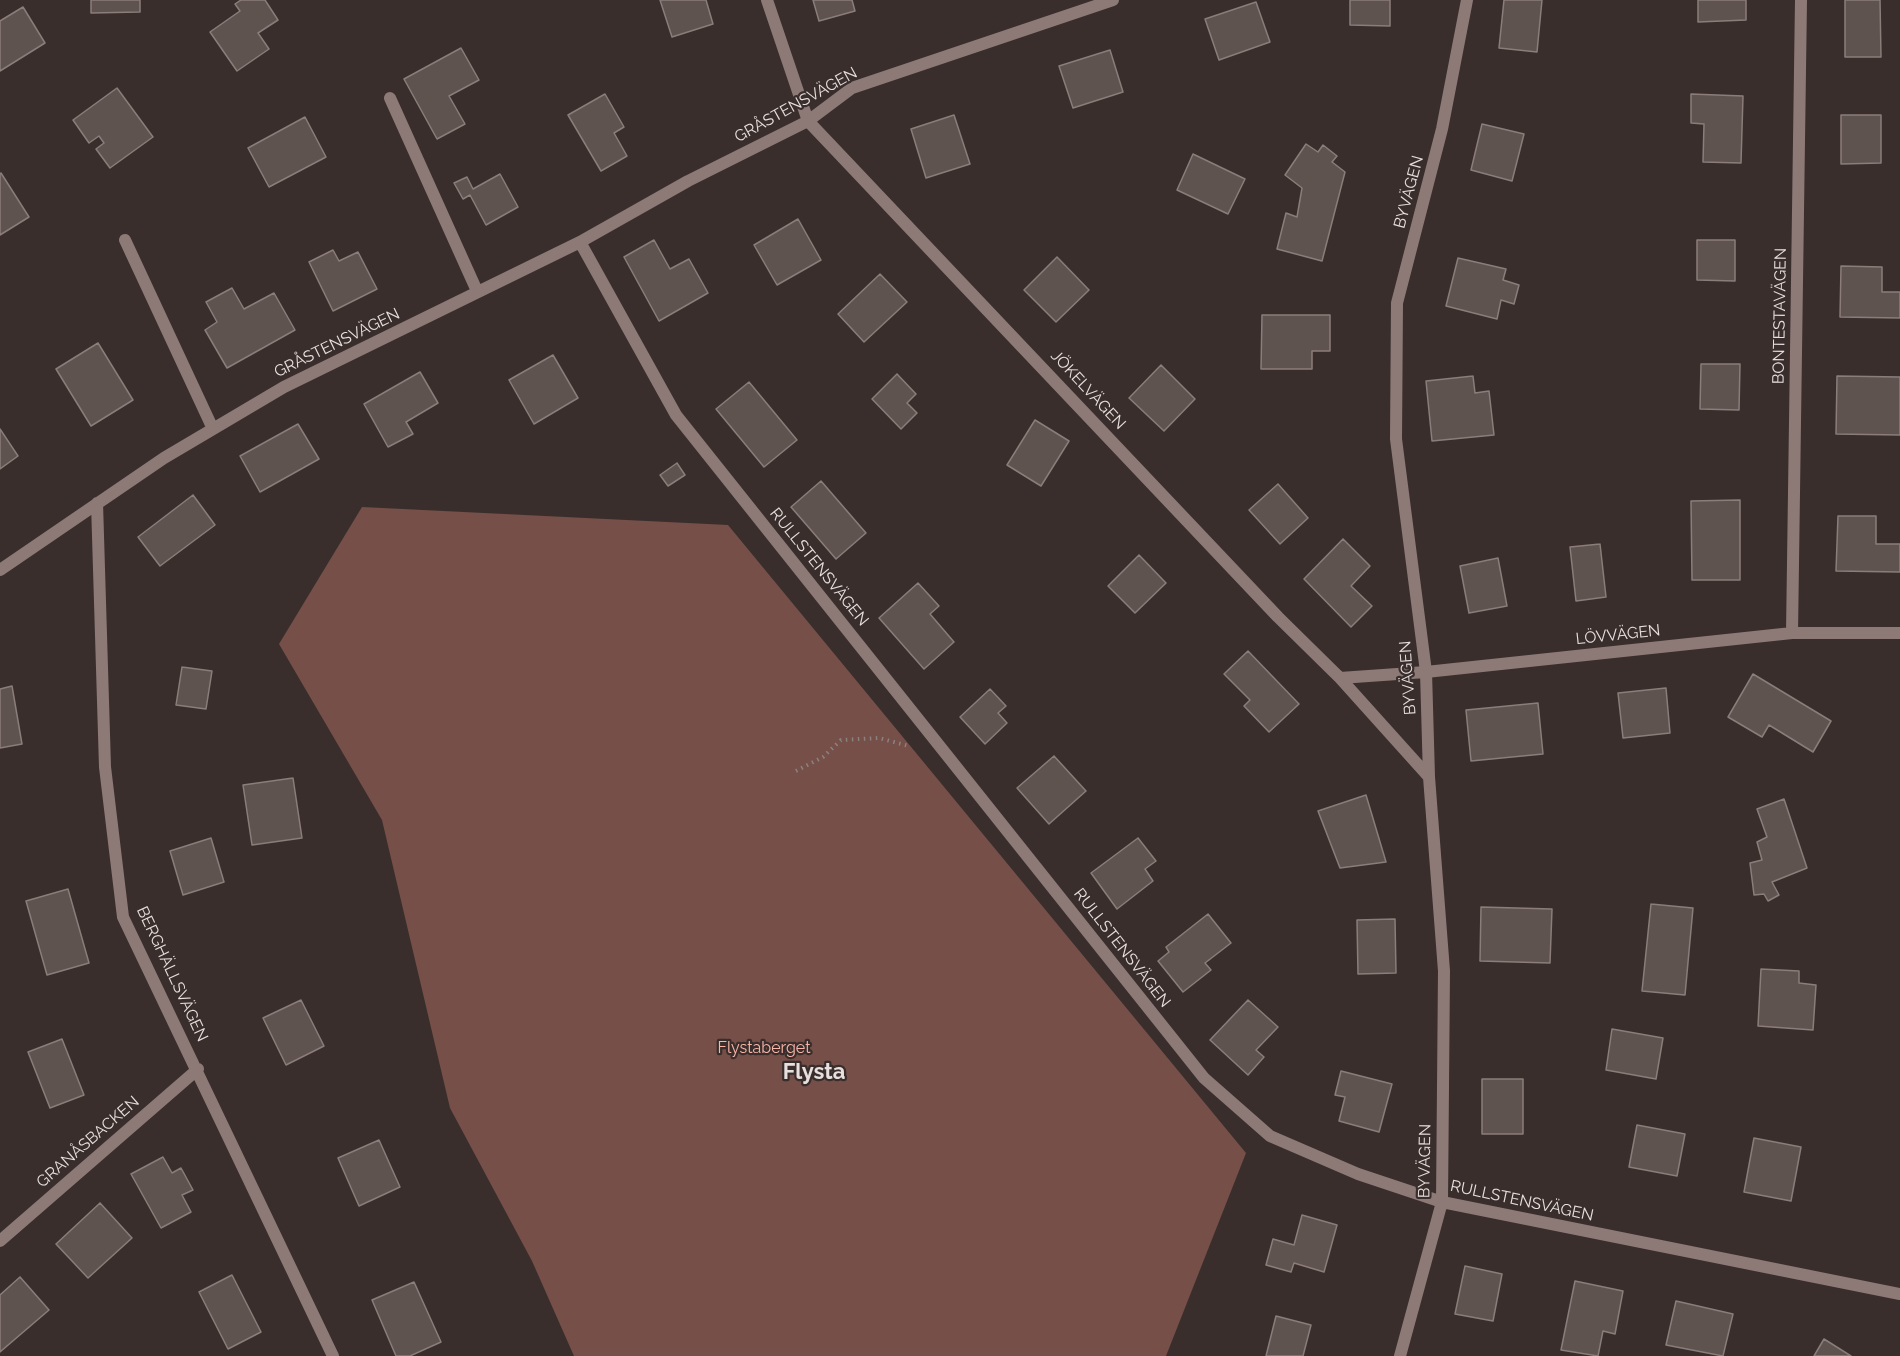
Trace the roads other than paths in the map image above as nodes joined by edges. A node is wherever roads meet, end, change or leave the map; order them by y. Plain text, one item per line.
1 (766, 0) edge
2 (1113, 0) edge
3 (1467, 0) edge
4 (1802, 0) edge
5 (390, 98) dead end
6 (808, 121) junction
7 (125, 240) dead end
8 (579, 242) junction
9 (477, 291) junction
10 (213, 429) junction
11 (97, 503) junction
12 (0, 570) edge
13 (1792, 633) junction
14 (1900, 633) edge
15 (1426, 672) junction
16 (1340, 678) junction
17 (1429, 777) junction
18 (198, 1069) junction
19 (1442, 1202) junction
20 (0, 1241) edge
21 (1900, 1294) edge
22 (333, 1356) edge
23 (1400, 1356) edge

1 - 6 street, JÖKELVÄGEN
2 - 6 street, GRÅSTENSVÄGEN
3 - 15 street, BYVÄGEN
4 - 13 street, BONTESTAVÄGEN
5 - 9 street
6 - 8 street, GRÅSTENSVÄGEN
6 - 16 street, JÖKELVÄGEN
7 - 10 street
8 - 9 street, GRÅSTENSVÄGEN
8 - 19 street, RULLSTENSVÄGEN
9 - 10 street, GRÅSTENSVÄGEN
10 - 11 street, GRÅSTENSVÄGEN
11 - 12 street, GRÅSTENSVÄGEN
11 - 18 street, BERGHÄLLSVÄGEN
13 - 14 street, LÖVVÄGEN
13 - 15 street, LÖVVÄGEN
15 - 16 street, LÖVVÄGEN
15 - 17 street, BYVÄGEN
16 - 17 street, JÖKELVÄGEN
17 - 19 street, BYVÄGEN
18 - 20 street, GRANÅSBACKEN
18 - 22 street, BERGHÄLLSVÄGEN
19 - 21 street, RULLSTENSVÄGEN
19 - 23 street, BYVÄGEN

